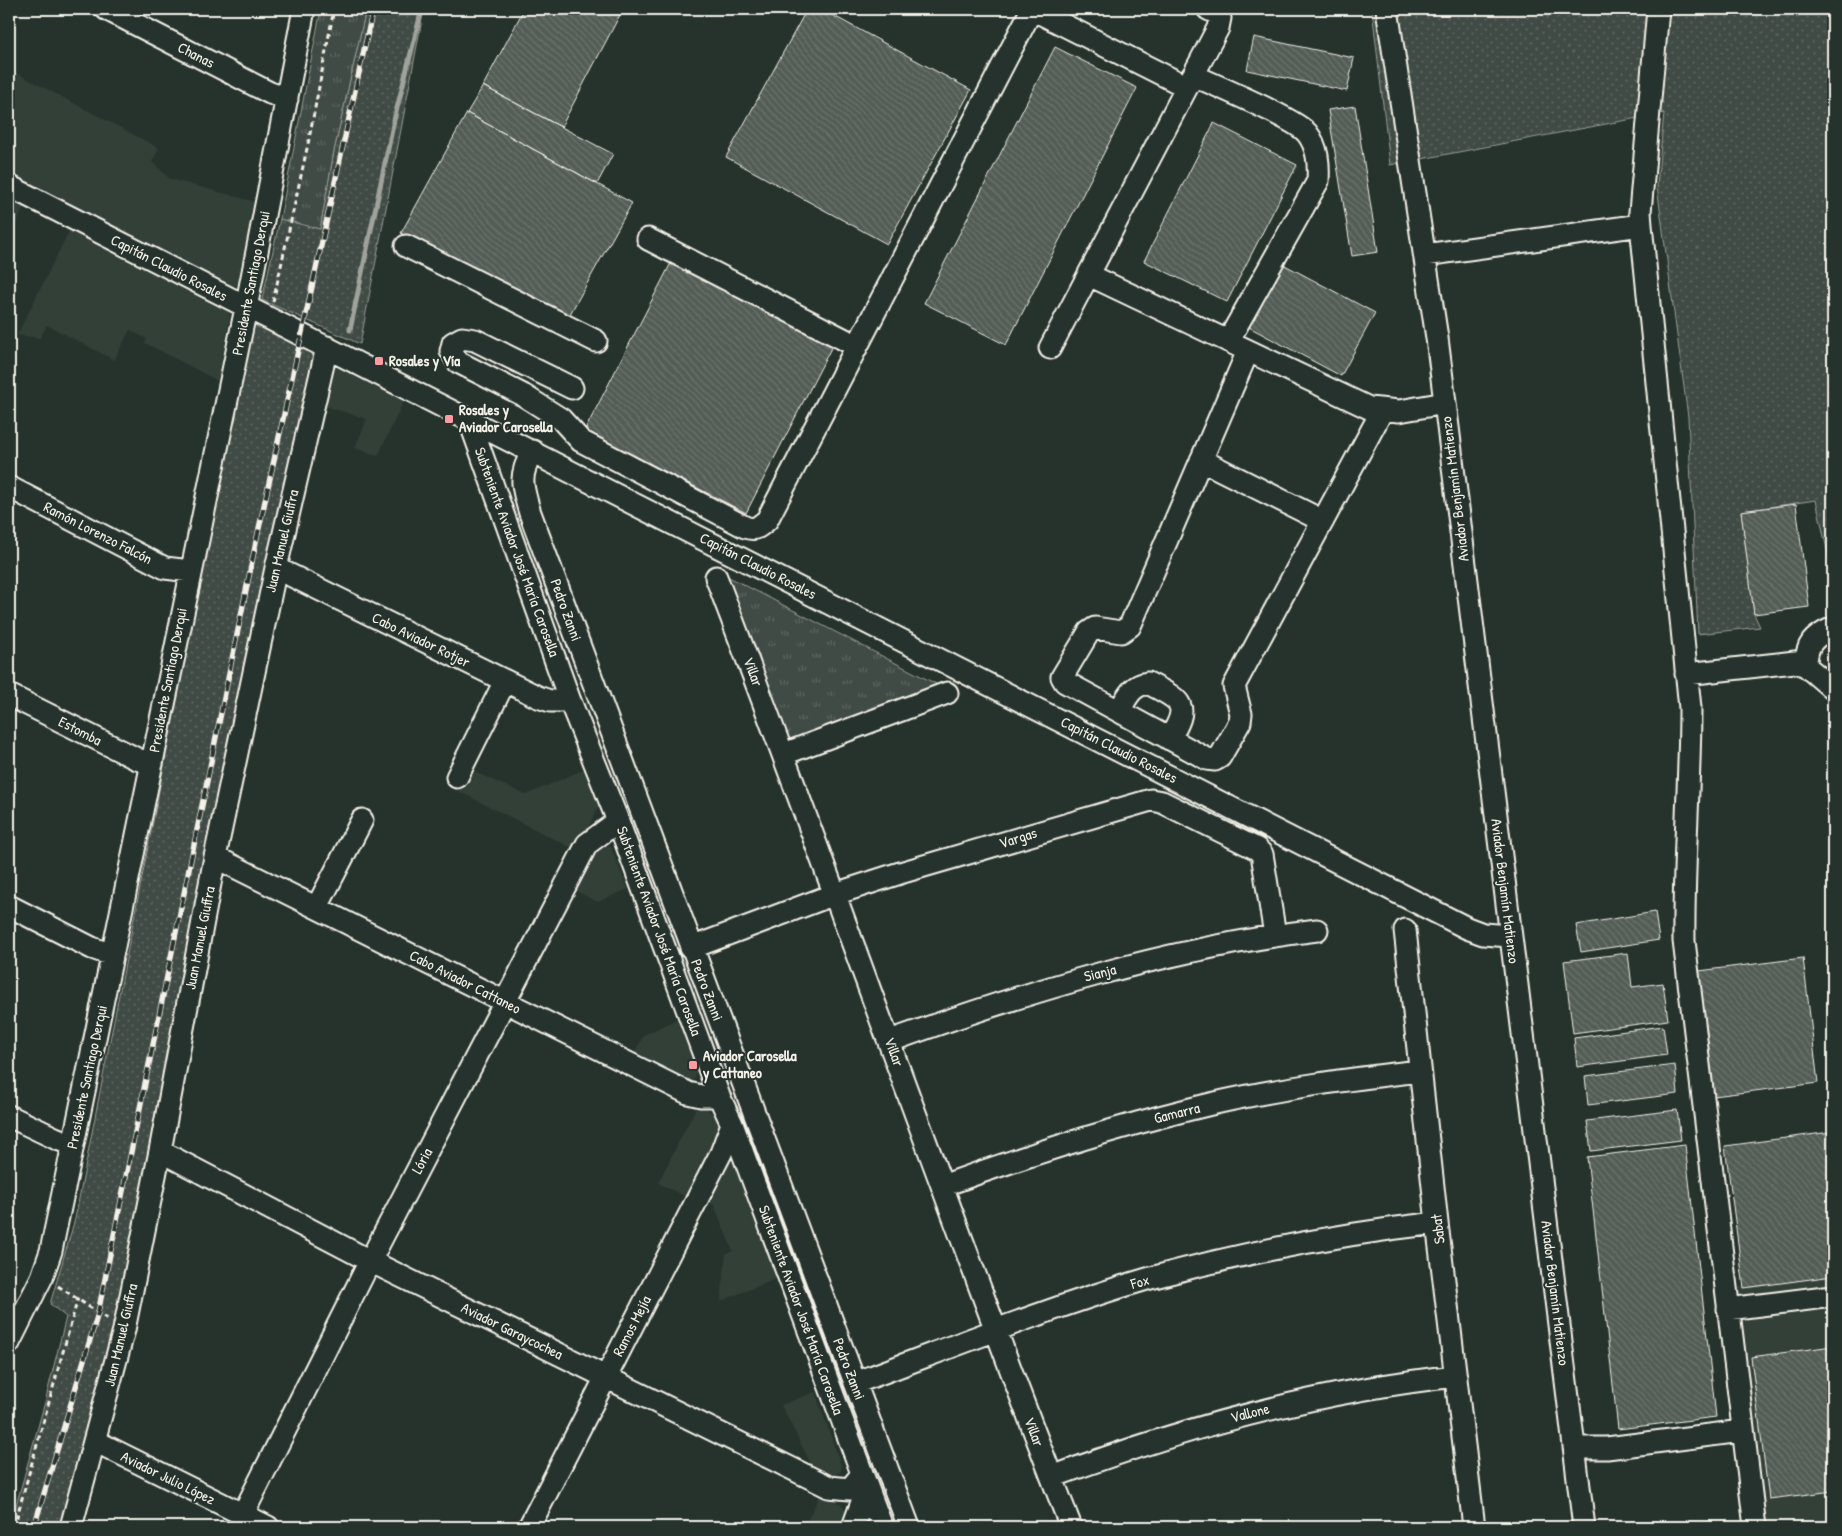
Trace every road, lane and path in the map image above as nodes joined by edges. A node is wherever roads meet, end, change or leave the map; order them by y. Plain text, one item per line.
1 (106, 9) edge
2 (304, 9) edge
3 (334, 9) edge
4 (1032, 9) edge
5 (1208, 9) edge
6 (1386, 9) edge
7 (1658, 9) edge
8 (1190, 81) junction
9 (287, 99) junction
10 (9, 186) edge
11 (1641, 225) junction
12 (648, 239) dead end
13 (406, 246) dead end
14 (1425, 255) junction
15 (1089, 275) junction
16 (246, 308) junction
17 (270, 318) junction
18 (596, 341) dead end
19 (1228, 341) junction
20 (857, 346) junction
21 (327, 348) junction
22 (1050, 348) dead end
23 (1248, 351) junction
24 (572, 388) dead end
25 (1445, 403) junction
26 (1382, 411) junction
27 (469, 419) junction
28 (532, 451) junction
29 (1201, 460) junction
30 (9, 487) edge
31 (1323, 521) junction
32 (276, 568) junction
33 (190, 571) junction
34 (716, 577) dead end
35 (1833, 628) edge
36 (1806, 666) junction
37 (1686, 674) junction
38 (505, 681) junction
39 (1833, 689) edge
40 (947, 693) dead end
41 (9, 695) edge
42 (570, 701) junction
43 (1125, 715) junction
44 (1164, 736) junction
45 (1117, 749) junction
46 (784, 754) junction
47 (1144, 763) junction
48 (152, 764) junction
49 (457, 778) dead end
50 (362, 820) dead end
51 (618, 821) junction
52 (215, 857) junction
53 (835, 894) junction
54 (9, 906) edge
55 (317, 907) junction
56 (1317, 930) dead end
57 (1405, 930) dead end
58 (1275, 935) junction
59 (1510, 936) junction
60 (691, 948) junction
61 (112, 955) junction
62 (505, 1002) junction
63 (890, 1041) junction
64 (1420, 1071) junction
65 (719, 1096) junction
66 (9, 1116) edge
67 (732, 1124) junction
68 (73, 1145) junction
69 (160, 1151) junction
70 (942, 1186) junction
71 (1437, 1223) junction
72 (370, 1261) junction
73 (42, 1277) junction
74 (1833, 1296) edge
75 (78, 1298) junction
76 (1728, 1309) junction
77 (124, 1330) junction
78 (12, 1331) edge
79 (995, 1331) junction
80 (1456, 1376) junction
81 (606, 1377) junction
82 (855, 1383) junction
83 (1742, 1432) junction
84 (95, 1441) junction
85 (1574, 1448) junction
86 (1052, 1477) junction
87 (865, 1481) junction
88 (242, 1514) junction
89 (14, 1527) edge
90 (71, 1527) edge
91 (268, 1527) edge
92 (529, 1527) edge
93 (853, 1527) edge
94 (882, 1527) edge
95 (909, 1527) edge
96 (1071, 1527) edge
97 (1472, 1527) edge
98 (1584, 1527) edge
99 (1755, 1527) edge

1 - 9 street, Chanas
2 - 9 street, Presidente Santiago Derqui
3 - 17 path
4 - 8 street
4 - 20 street
5 - 8 street
6 - 14 street, Aviador Benjamín Matienzo
7 - 11 street
8 - 15 street
8 - 19 street
9 - 16 street, Presidente Santiago Derqui
10 - 16 street, Capitán Claudio Rosales
11 - 14 street
11 - 37 street
12 - 20 street
13 - 18 street
14 - 25 street, Aviador Benjamín Matienzo
15 - 19 street
15 - 22 street
16 - 17 street, Capitán Claudio Rosales
16 - 33 street, Presidente Santiago Derqui
17 - 21 street, Capitán Claudio Rosales
19 - 23 street
20 - 24 street
21 - 27 street, Capitán Claudio Rosales
21 - 32 street, Juan Manuel Giuffra
23 - 26 street
23 - 29 street
25 - 26 street
25 - 59 street, Aviador Benjamín Matienzo
26 - 31 street
27 - 28 street, Capitán Claudio Rosales
27 - 42 street, Subteniente Aviador José María Carosella
28 - 45 street, Capitán Claudio Rosales
28 - 60 street, Pedro Zanni
29 - 31 street
29 - 43 street
30 - 33 street, Ramón Lorenzo Falcón
31 - 44 street
32 - 38 street, Cabo Aviador Rotjer
32 - 52 street, Juan Manuel Giuffra
33 - 48 street, Presidente Santiago Derqui
34 - 46 street, Villar
35 - 36 street
36 - 37 street
36 - 39 street
37 - 76 street
38 - 42 street, Cabo Aviador Rotjer
38 - 49 street
40 - 46 street
41 - 48 street, Estomba
42 - 51 street, Subteniente Aviador José María Carosella
43 - 44 street
43 - 44 street
43 - 45 street
44 - 47 street
45 - 47 street, Capitán Claudio Rosales
46 - 53 street, Villar
47 - 59 street, Capitán Claudio Rosales
48 - 61 street, Presidente Santiago Derqui
50 - 55 street
51 - 62 street, Lória
51 - 65 street, Subteniente Aviador José María Carosella
52 - 55 street, Cabo Aviador Cattaneo
52 - 69 street, Juan Manuel Giuffra
53 - 58 street, Vargas
53 - 60 street, Vargas
53 - 63 street, Villar
54 - 61 street
55 - 62 street, Cabo Aviador Cattaneo
56 - 58 street, Sianja
57 - 64 street, Sabat
58 - 63 street, Sianja
59 - 85 street, Aviador Benjamín Matienzo
60 - 82 street, Pedro Zanni
61 - 68 street, Presidente Santiago Derqui
62 - 65 street, Cabo Aviador Cattaneo
62 - 72 street, Lória
63 - 70 street, Villar
64 - 70 street, Gamarra
64 - 71 street, Sabat
65 - 67 street, Subteniente Aviador José María Carosella
66 - 68 street
67 - 81 street, Ramos Mejía
67 - 87 street, Subteniente Aviador José María Carosella
68 - 73 street, Presidente Santiago Derqui
69 - 72 street, Aviador Garaycochea
69 - 77 street, Juan Manuel Giuffra
70 - 79 street, Villar
71 - 79 street, Fox
71 - 80 street, Sabat
72 - 81 street, Aviador Garaycochea
72 - 88 street, Lória
73 - 75 path
73 - 78 street, Presidente Santiago Derqui
74 - 76 street
75 - 77 path
75 - 89 path
76 - 83 street
77 - 84 street, Juan Manuel Giuffra
79 - 82 street, Fox
79 - 86 street, Villar
80 - 86 street, Vallone
80 - 97 street, Sabat
81 - 87 street, Aviador Garaycochea
81 - 92 street, Ramos Mejía
82 - 95 street, Pedro Zanni
83 - 85 street
83 - 99 street
84 - 88 street, Aviador Julio López
84 - 90 street, Juan Manuel Giuffra
85 - 98 street, Aviador Benjamín Matienzo
86 - 96 street, Villar
87 - 93 street
87 - 94 street, Subteniente Aviador José María Carosella
88 - 91 street, Aviador Julio López

